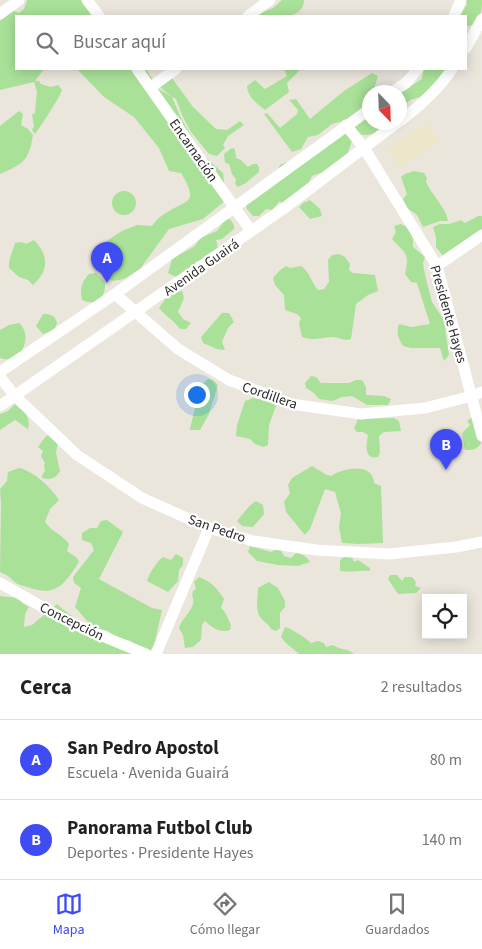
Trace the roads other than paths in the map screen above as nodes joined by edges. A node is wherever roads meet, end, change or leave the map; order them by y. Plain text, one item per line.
1 (19, 0) edge
2 (88, 0) edge
3 (270, 0) edge
4 (462, 0) edge
5 (0, 14) edge
6 (98, 15) edge
7 (249, 15) edge
8 (454, 15) edge
9 (482, 18) edge
10 (467, 46) edge
11 (138, 70) edge
12 (175, 70) edge
13 (417, 70) edge
14 (451, 70) edge
15 (403, 85) edge
16 (151, 87) junction
17 (362, 114) edge
18 (407, 116) edge
19 (346, 125) junction
20 (388, 130) edge
21 (364, 148) junction
22 (233, 207) junction
23 (251, 231) junction
24 (482, 235) edge
25 (438, 266) junction
26 (115, 294) junction
27 (136, 313) junction
28 (0, 372) edge
29 (0, 376) edge
30 (477, 394) edge
31 (15, 396) junction
32 (0, 406) edge
33 (482, 436) edge
34 (209, 528) junction
35 (482, 542) edge
36 (0, 583) edge
37 (146, 654) edge
38 (156, 654) edge

1 - 5 street
2 - 6 street
3 - 7 street
4 - 8 street
9 - 10 street
11 - 16 street, Encarnación
12 - 16 street
13 - 15 street
14 - 18 street, Avenida Guairá
16 - 22 street, Encarnación
17 - 19 street, Avenida Guairá
19 - 21 street, Presidente Hayes
19 - 22 street, Avenida Guairá
20 - 21 street, Avenida Guairá
21 - 23 street, Avenida Guairá
21 - 25 street, Presidente Hayes
22 - 23 street, Encarnación
22 - 26 street, Avenida Guairá
23 - 27 street, Avenida Guairá
24 - 25 street
25 - 30 street, Presidente Hayes
26 - 27 street, Cordillera
26 - 28 street, Avenida Guairá
27 - 30 street, Cordillera
27 - 31 street, Avenida Guairá
29 - 31 street, San Pedro
30 - 33 street, Presidente Hayes
31 - 32 street, Avenida Guairá
31 - 34 street, San Pedro
34 - 35 street, San Pedro
34 - 38 street
36 - 37 street, Concepción

